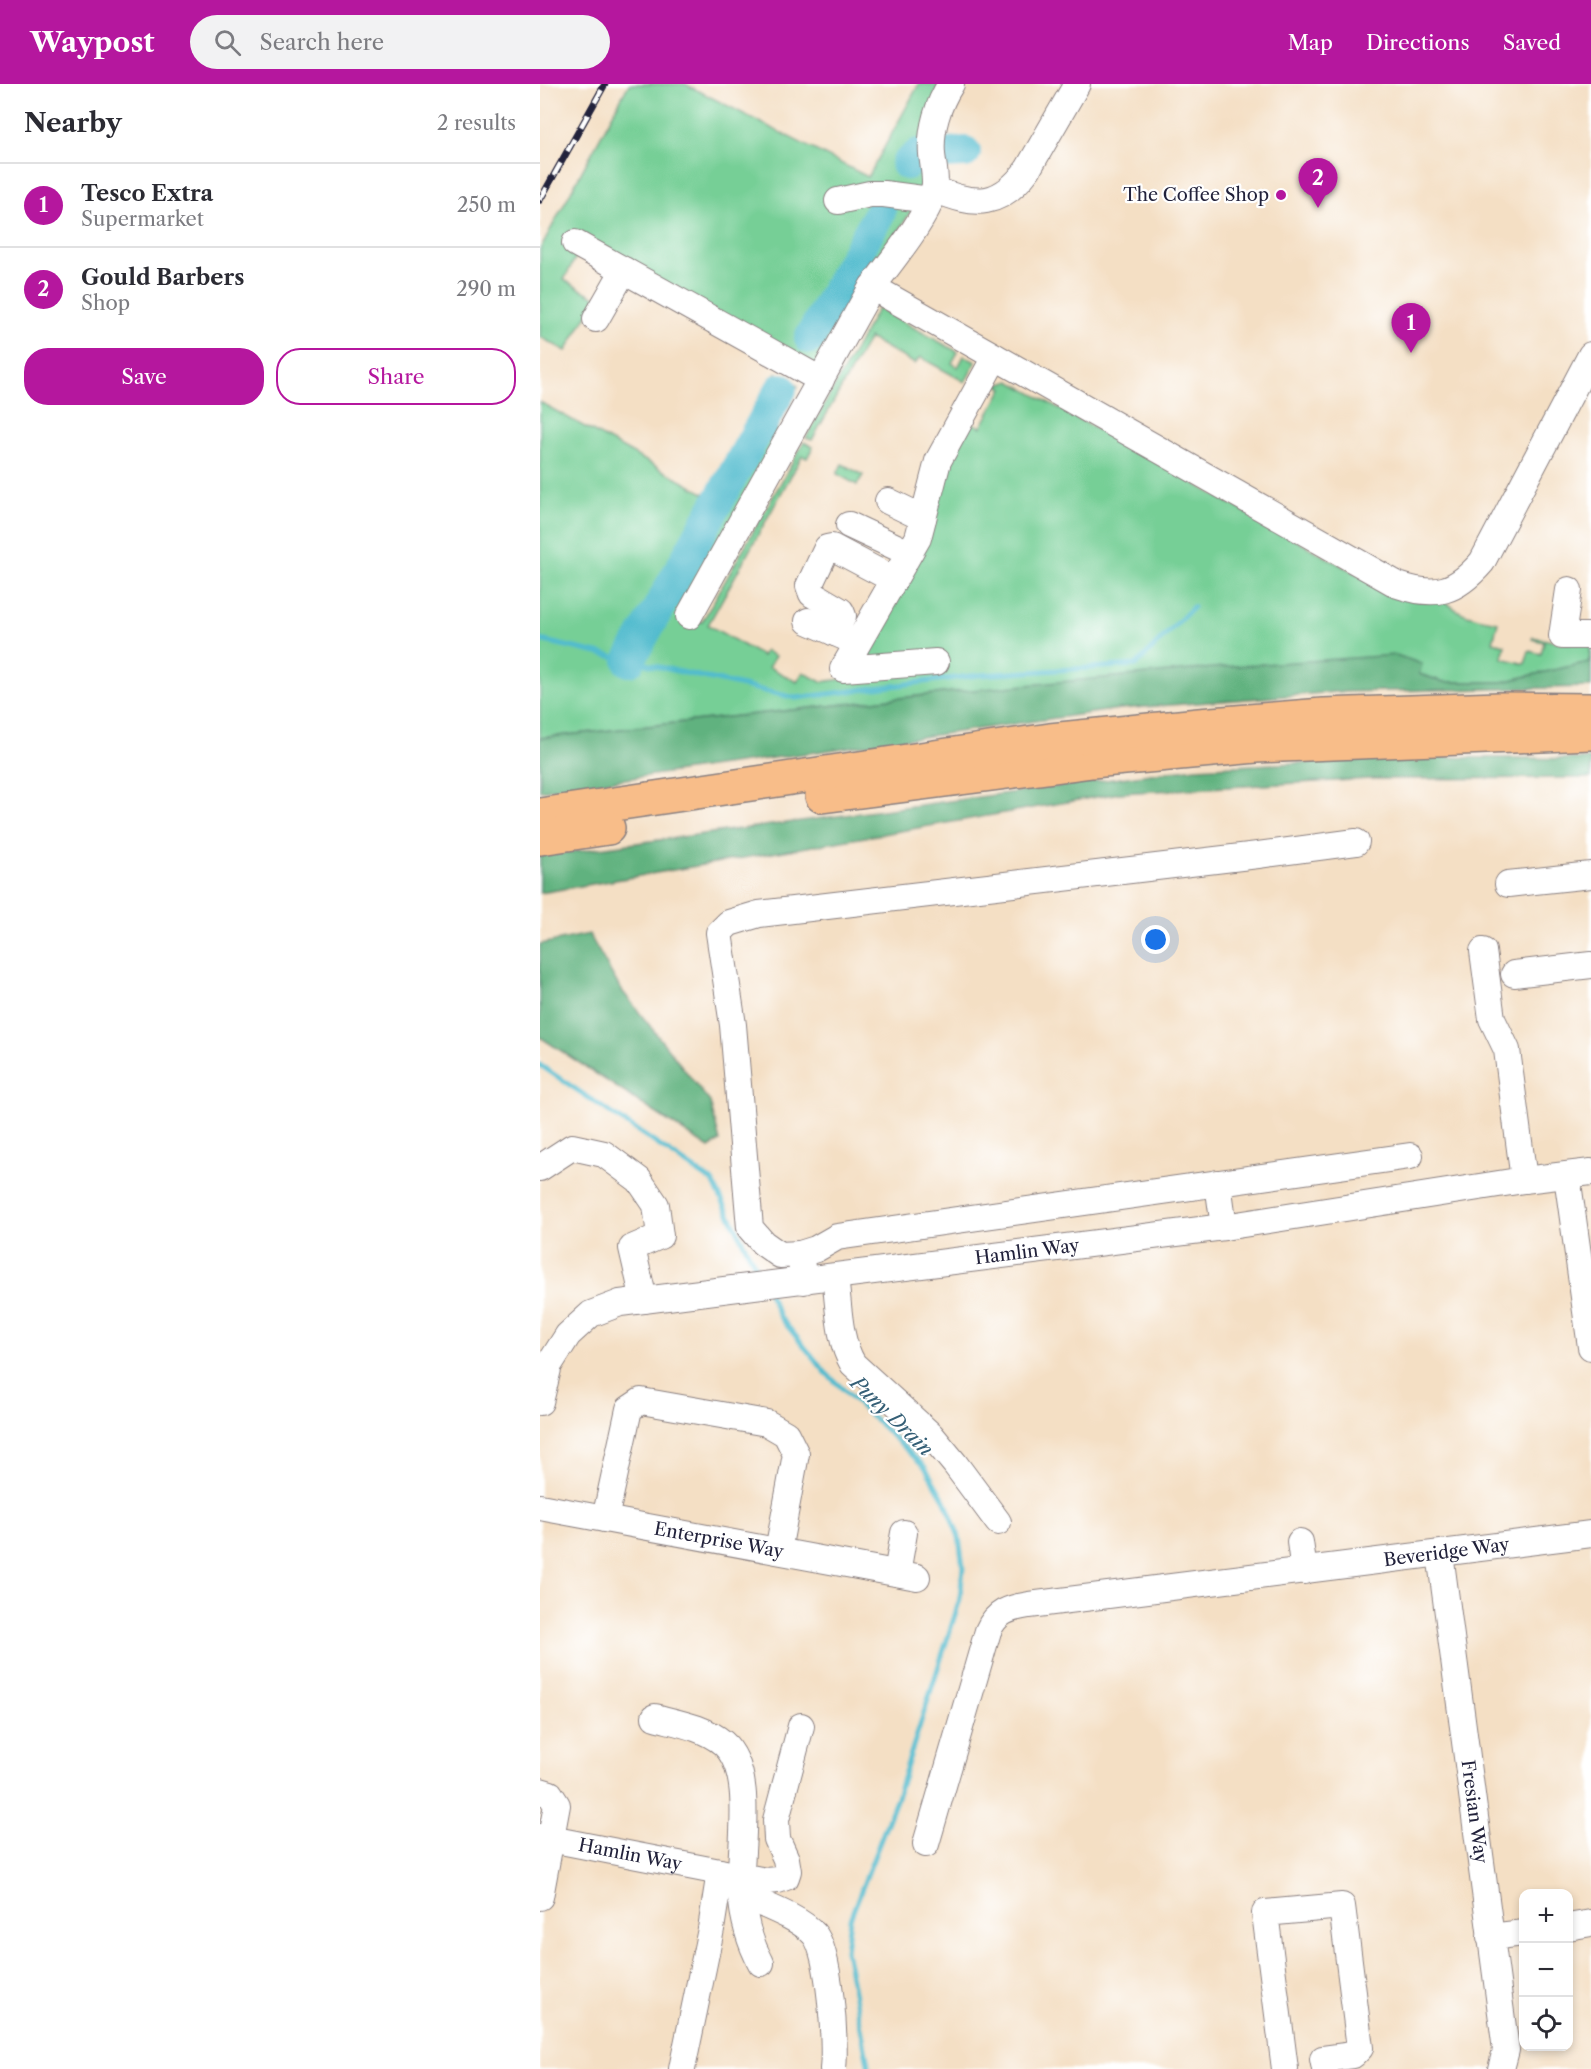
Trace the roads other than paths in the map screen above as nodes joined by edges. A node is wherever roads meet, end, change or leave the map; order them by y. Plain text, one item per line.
1 (951, 84) edge
2 (1077, 84) edge
3 (932, 195) junction
4 (838, 201) dead end
5 (575, 243) dead end
6 (624, 270) junction
7 (872, 287) junction
8 (596, 319) dead end
9 (1591, 355) edge
10 (995, 357) junction
11 (821, 380) junction
12 (888, 501) dead end
13 (923, 518) junction
14 (849, 525) dead end
15 (909, 553) junction
16 (894, 580) junction
17 (1569, 590) dead end
18 (689, 616) dead end
19 (808, 621) dead end
20 (1591, 636) edge
21 (847, 638) junction
22 (936, 662) dead end
23 (1589, 716) edge
24 (1515, 736) junction
25 (1591, 743) edge
26 (540, 814) edge
27 (540, 838) edge
28 (1356, 842) dead end
29 (1591, 874) edge
30 (1508, 884) dead end
31 (1483, 951) dead end
32 (1591, 965) edge
33 (1514, 974) dead end
34 (1410, 1156) dead end
35 (540, 1168) edge
36 (1579, 1174) edge
37 (1524, 1180) junction
38 (1218, 1183) junction
39 (980, 1217) junction
40 (1224, 1227) junction
41 (800, 1254) junction
42 (985, 1258) junction
43 (835, 1277) junction
44 (804, 1281) junction
45 (644, 1300) junction
46 (1591, 1347) edge
47 (544, 1359) edge
48 (540, 1402) edge
49 (540, 1507) edge
50 (605, 1519) junction
51 (998, 1522) dead end
52 (904, 1533) dead end
53 (1591, 1534) edge
54 (1300, 1542) dead end
55 (778, 1551) junction
56 (1440, 1554) junction
57 (1304, 1571) junction
58 (654, 1718) dead end
59 (801, 1725) dead end
60 (540, 1791) edge
61 (545, 1838) edge
62 (926, 1844) dead end
63 (734, 1881) junction
64 (540, 1897) edge
65 (1591, 1923) edge
66 (1573, 1925) edge
67 (1519, 1934) edge
68 (1490, 1937) junction
69 (761, 1963) dead end
70 (1353, 2062) edge
71 (682, 2069) edge
72 (833, 2069) edge
73 (1285, 2069) edge
74 (1324, 2069) edge
75 (1501, 2069) edge

1 - 3 street
2 - 3 street
3 - 4 street
3 - 7 street
5 - 6 street
6 - 8 street
6 - 11 street
7 - 10 street
7 - 11 street
9 - 10 street
10 - 13 street
11 - 18 street
12 - 13 street
13 - 15 street
14 - 15 street
15 - 16 street
16 - 21 street
16 - 21 street
17 - 20 street
19 - 21 street
21 - 22 street
23 - 24 highway
23 - 26 highway
24 - 25 highway
24 - 27 highway
28 - 41 street
29 - 30 street
31 - 37 street
32 - 33 street
34 - 38 street
35 - 45 street
36 - 37 street, Hamlin Way
36 - 46 street, Hamlin Way
37 - 40 street, Hamlin Way
38 - 39 street
38 - 40 street
39 - 41 street
39 - 42 street
40 - 42 street, Hamlin Way
41 - 44 street
42 - 43 street, Hamlin Way
43 - 44 street, Hamlin Way
43 - 51 street
44 - 45 street, Hamlin Way
45 - 47 street, Hamlin Way
47 - 48 street, Hamlin Way
49 - 50 street, Enterprise Way
50 - 55 street, Enterprise Way
50 - 55 street
52 - 55 street, Enterprise Way
53 - 56 street, Beveridge Way
54 - 57 street
56 - 57 street, Beveridge Way
56 - 68 street, Fresian Way
57 - 62 street, Beveridge Way
58 - 63 street
59 - 63 street, Hamlin Way
60 - 61 street
61 - 63 street, Hamlin Way
61 - 64 street
63 - 69 street
63 - 71 street
63 - 72 street
65 - 66 street
67 - 68 street
68 - 75 street, Fresian Way
70 - 73 street
70 - 74 street

